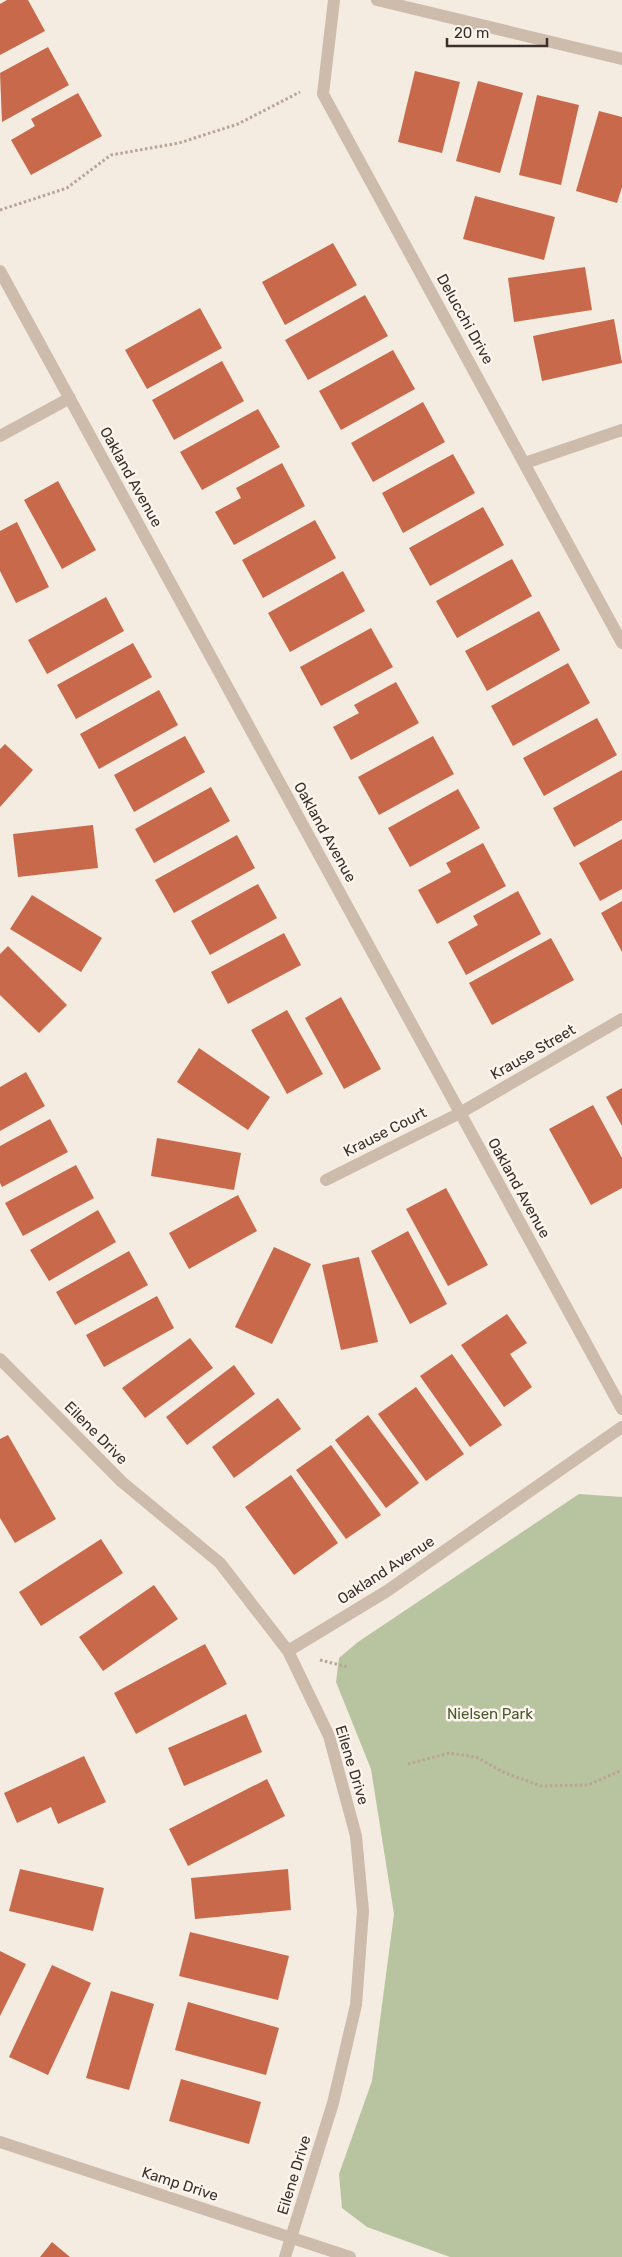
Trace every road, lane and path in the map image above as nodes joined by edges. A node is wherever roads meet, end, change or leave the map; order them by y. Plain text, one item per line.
1 (334, 0) edge
2 (378, 0) edge
3 (622, 59) edge
4 (324, 85) junction
5 (0, 210) edge
6 (0, 271) edge
7 (70, 398) junction
8 (622, 430) edge
9 (0, 436) edge
10 (525, 463) junction
11 (622, 643) edge
12 (622, 1019) edge
13 (460, 1113) junction
14 (326, 1180) dead end
15 (0, 1359) edge
16 (622, 1409) edge
17 (622, 1428) edge
18 (288, 1651) junction
19 (408, 1764) dead end
20 (622, 1770) edge
21 (0, 2142) edge
22 (292, 2237) junction
23 (285, 2257) edge
24 (350, 2257) edge

1 - 4 street, Delucchi Drive
2 - 3 street
4 - 5 path
4 - 10 street, Delucchi Drive
6 - 7 street, Oakland Avenue
7 - 9 street
7 - 13 street, Oakland Avenue
8 - 10 street
10 - 11 street, Delucchi Drive
12 - 13 street, Krause Street
13 - 14 street, Krause Court
13 - 16 street, Oakland Avenue
15 - 18 street, Eilene Drive
17 - 18 street, Oakland Avenue
18 - 22 street, Eilene Drive
19 - 20 path
21 - 22 street, Kamp Drive
22 - 23 street, Eilene Drive
22 - 24 street, Kamp Drive

